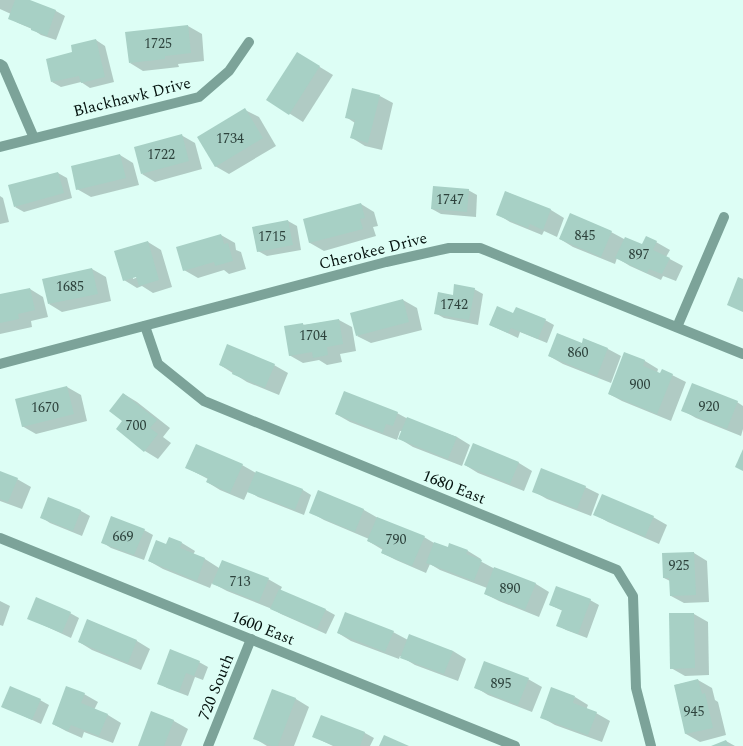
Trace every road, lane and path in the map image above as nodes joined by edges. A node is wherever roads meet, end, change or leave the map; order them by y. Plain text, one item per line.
1 (249, 42) dead end
2 (0, 64) edge
3 (34, 138) junction
4 (0, 146) edge
5 (724, 217) dead end
6 (145, 326) junction
7 (677, 327) junction
8 (743, 354) edge
9 (0, 364) edge
10 (0, 538) edge
11 (251, 640) junction
12 (208, 746) edge
13 (515, 746) edge
14 (651, 746) edge

1 - 3 street, Blackhawk Drive
2 - 3 street
3 - 4 street, Blackhawk Drive
5 - 7 street
6 - 7 street, Cherokee Drive
6 - 9 street, Cherokee Drive
6 - 14 street, 1680 East
7 - 8 street, Cherokee Drive
10 - 11 street, 1600 East
11 - 12 street, 720 South
11 - 13 street, 1600 East

